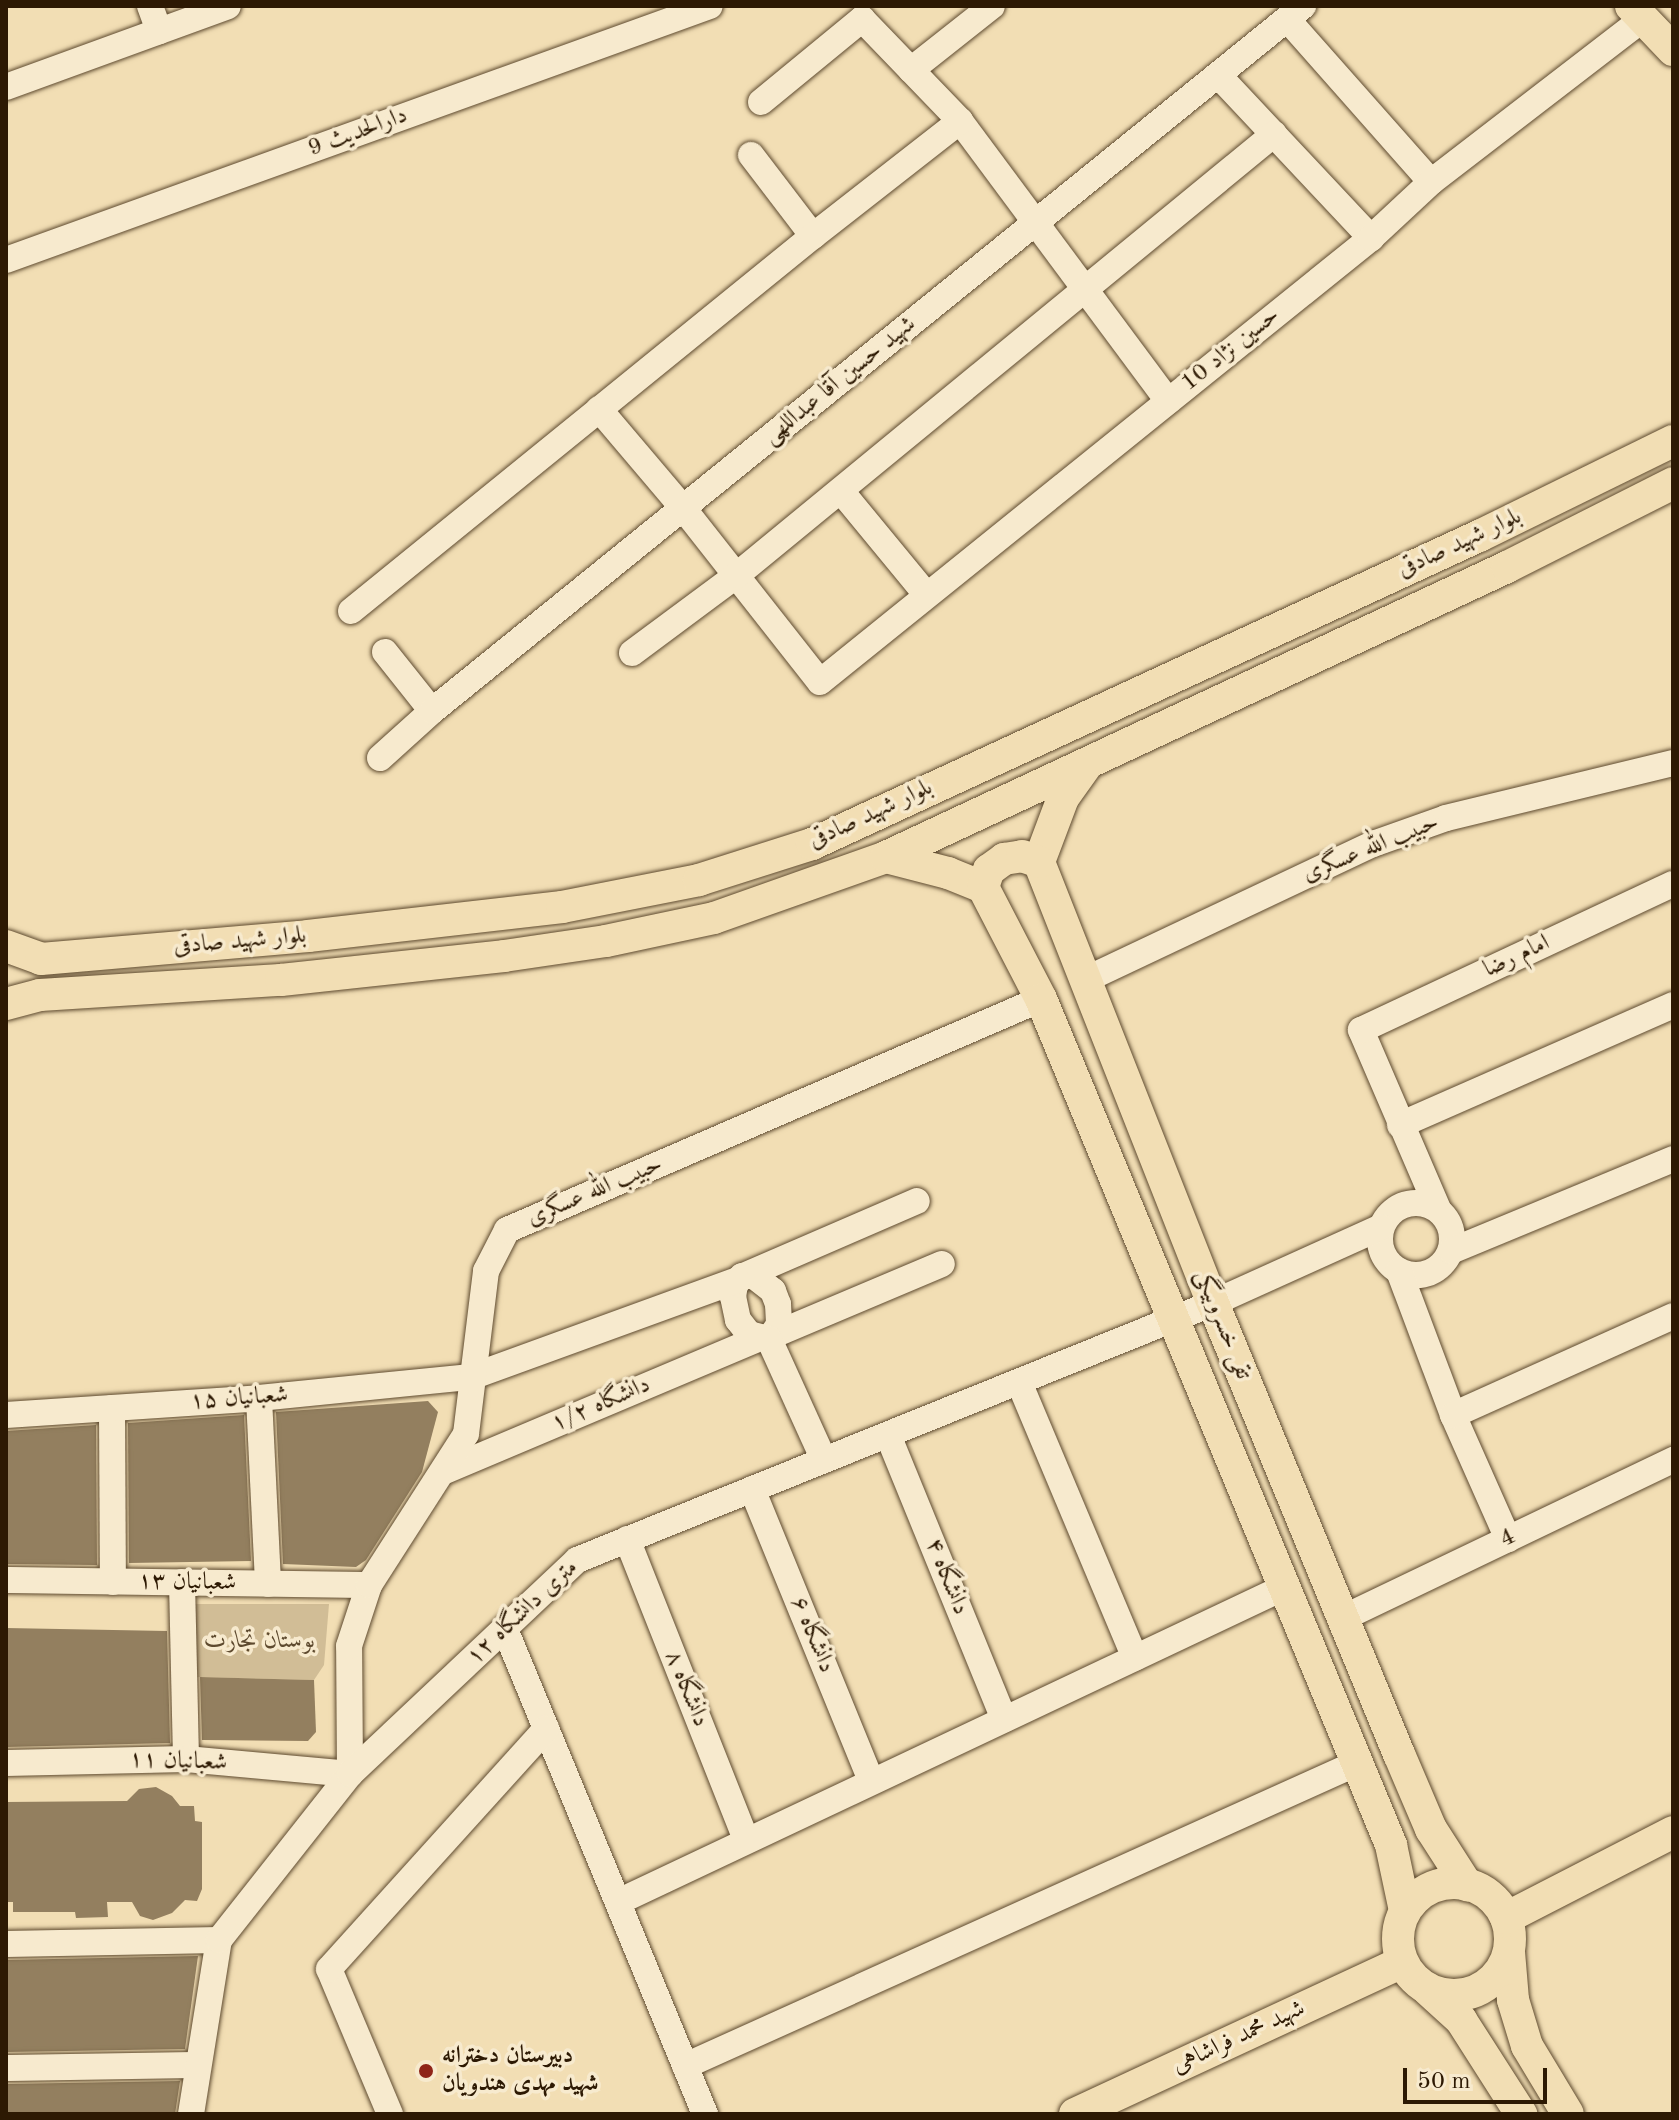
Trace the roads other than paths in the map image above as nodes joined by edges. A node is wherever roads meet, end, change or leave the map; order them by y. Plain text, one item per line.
1 (150, 6) edge
2 (228, 6) edge
3 (710, 6) edge
4 (992, 6) edge
5 (1295, 12) edge
6 (1637, 12) edge
7 (159, 31) junction
8 (1673, 50) edge
9 (911, 70) junction
10 (1218, 75) junction
11 (6, 87) edge
12 (761, 102) dead end
13 (960, 121) junction
14 (1274, 134) junction
15 (751, 155) dead end
16 (1431, 182) junction
17 (1035, 223) junction
18 (813, 236) junction
19 (1371, 238) junction
20 (6, 260) edge
21 (1086, 291) junction
22 (1168, 401) junction
23 (599, 409) junction
24 (1673, 441) edge
25 (1673, 483) edge
26 (841, 491) junction
27 (683, 508) junction
28 (737, 575) junction
29 (926, 594) junction
30 (351, 611) dead end
31 (385, 652) dead end
32 (632, 653) dead end
33 (432, 711) junction
34 (380, 758) dead end
35 (1089, 761) junction
36 (1673, 763) edge
37 (886, 857) junction
38 (1039, 862) junction
39 (1673, 884) edge
40 (983, 887) junction
41 (6, 946) edge
42 (41, 959) junction
43 (6, 962) edge
44 (1085, 980) junction
45 (6, 994) edge
46 (40, 995) junction
47 (1041, 999) junction
48 (6, 1004) edge
49 (1673, 1005) edge
50 (1400, 1125) junction
51 (1673, 1159) edge
52 (917, 1201) dead end
53 (1438, 1209) junction
54 (1381, 1227) junction
55 (1451, 1251) junction
56 (942, 1264) dead end
57 (1399, 1271) junction
58 (742, 1277) junction
59 (1213, 1303) junction
60 (1673, 1316) edge
61 (1175, 1319) junction
62 (768, 1337) junction
63 (471, 1377) junction
64 (1019, 1382) junction
65 (259, 1398) junction
66 (112, 1408) junction
67 (6, 1415) edge
68 (1453, 1415) junction
69 (888, 1435) junction
70 (824, 1460) junction
71 (1673, 1460) edge
72 (445, 1471) junction
73 (752, 1489) junction
74 (627, 1539) junction
75 (1508, 1539) junction
76 (6, 1580) edge
77 (113, 1582) junction
78 (182, 1582) junction
79 (268, 1584) junction
80 (369, 1585) junction
81 (1285, 1587) junction
82 (1343, 1618) junction
83 (505, 1629) junction
84 (1135, 1658) junction
85 (1004, 1719) junction
86 (546, 1729) junction
87 (186, 1759) junction
88 (6, 1763) edge
89 (1357, 1763) junction
90 (350, 1774) junction
91 (871, 1781) junction
92 (1673, 1832) edge
93 (746, 1840) junction
94 (1467, 1885) junction
95 (618, 1902) junction
96 (1405, 1911) junction
97 (1506, 1918) junction
98 (219, 1940) junction
99 (6, 1944) edge
100 (1509, 1952) junction
101 (1402, 1962) junction
102 (1426, 1988) junction
103 (196, 2065) junction
104 (685, 2066) junction
105 (6, 2068) edge
106 (191, 2114) edge
107 (390, 2114) edge
108 (705, 2114) edge
109 (1075, 2114) edge
110 (1521, 2114) edge
111 (1568, 2114) edge

1 - 7 street
2 - 7 street
3 - 20 street, دارالحدیث 9
4 - 9 street
5 - 10 street, شهید حسین آقا عبداللهی
5 - 16 street
6 - 8 main road
6 - 16 street, حسین نژاد 10
7 - 11 street
9 - 12 street
9 - 13 street
10 - 14 street
10 - 17 street, شهید حسین آقا عبداللهی
13 - 17 street
13 - 18 street
14 - 19 street
14 - 21 street
15 - 18 street
16 - 19 street, حسین نژاد 10
17 - 21 street
17 - 27 street, شهید حسین آقا عبداللهی
18 - 23 street
19 - 22 street, حسین نژاد 10
21 - 22 street
21 - 26 street
22 - 29 street, حسین نژاد 10
23 - 27 street
23 - 30 street
24 - 42 main road, بلوار شهید صادقی
25 - 35 main road, بلوار شهید صادقی
26 - 28 street
26 - 29 street
27 - 28 street
27 - 33 street, شهید حسین آقا عبداللهی
28 - 29 street, حسین نژاد 10
28 - 32 street
31 - 33 street
33 - 34 street, شهید حسین آقا عبداللهی
35 - 37 main road, بلوار شهید صادقی
35 - 38 main road
36 - 44 street, حبیب الله عسگری
37 - 40 main road
37 - 46 main road, بلوار شهید صادقی
38 - 40 main road
38 - 44 main road, تقی خسروبیگی
39 - 50 street, امام رضا
40 - 47 main road, تقی خسروبیگی
41 - 42 main road, بلوار شهید صادقی
42 - 43 main road
44 - 59 main road, تقی خسروبیگی
45 - 46 main road
46 - 48 main road, بلوار شهید صادقی
47 - 61 main road, تقی خسروبیگی
47 - 63 street, حبیب الله عسگری
49 - 50 street
50 - 53 street
51 - 55 street
52 - 58 street, شعبانیان ۱۵
53 - 54 street
53 - 55 street
54 - 57 street
54 - 59 street, ۱۲ متری دانشگاه
55 - 57 street
56 - 62 street, دانشگاه ۱/۲
57 - 68 street
58 - 62 street
58 - 62 street
58 - 63 street, شعبانیان ۱۵
59 - 61 street, ۱۲ متری دانشگاه
59 - 82 main road, تقی خسروبیگی
60 - 68 street
61 - 64 street, ۱۲ متری دانشگاه
61 - 81 main road, تقی خسروبیگی
62 - 70 street
62 - 72 street, دانشگاه ۱/۲
63 - 65 street, شعبانیان ۱۵
63 - 72 street, حبیب الله عسگری
64 - 69 street, ۱۲ متری دانشگاه
64 - 84 street
65 - 66 street, شعبانیان ۱۵
65 - 79 street
66 - 67 street, شعبانیان ۱۵
66 - 77 street
68 - 75 street
69 - 70 street, ۱۲ متری دانشگاه
69 - 85 street, دانشگاه ۴
70 - 73 street, ۱۲ متری دانشگاه
71 - 75 street, 4
72 - 80 street, حبیب الله عسگری
73 - 74 street, ۱۲ متری دانشگاه
73 - 91 street, دانشگاه ۶
74 - 83 street, ۱۲ متری دانشگاه
74 - 93 street, دانشگاه ۸
75 - 82 street, 4
76 - 77 street, شعبانیان ۱۳
77 - 78 street, شعبانیان ۱۳
78 - 79 street, شعبانیان ۱۳
78 - 87 street
79 - 80 street, شعبانیان ۱۳
80 - 90 street, حبیب الله عسگری
81 - 84 street
81 - 89 main road, تقی خسروبیگی
82 - 94 main road, تقی خسروبیگی
83 - 86 street
83 - 90 street, ۱۲ متری دانشگاه
84 - 85 street
85 - 91 street
86 - 95 street
86 - 107 street
87 - 88 street, شعبانیان ۱۱
87 - 90 street, شعبانیان ۱۱
89 - 96 main road, تقی خسروبیگی
89 - 104 street
90 - 98 street, ۱۲ متری دانشگاه
91 - 93 street
92 - 97 main road
93 - 95 street
94 - 96 main road
94 - 97 main road
95 - 104 street
96 - 101 main road
97 - 100 main road
98 - 99 street
98 - 103 street, ۱۲ متری دانشگاه
100 - 102 main road
100 - 111 main road
101 - 102 main road
101 - 109 main road, شهید محمد فراشاهی
102 - 110 main road
103 - 105 street
103 - 106 street, ۱۲ متری دانشگاه
104 - 108 street

